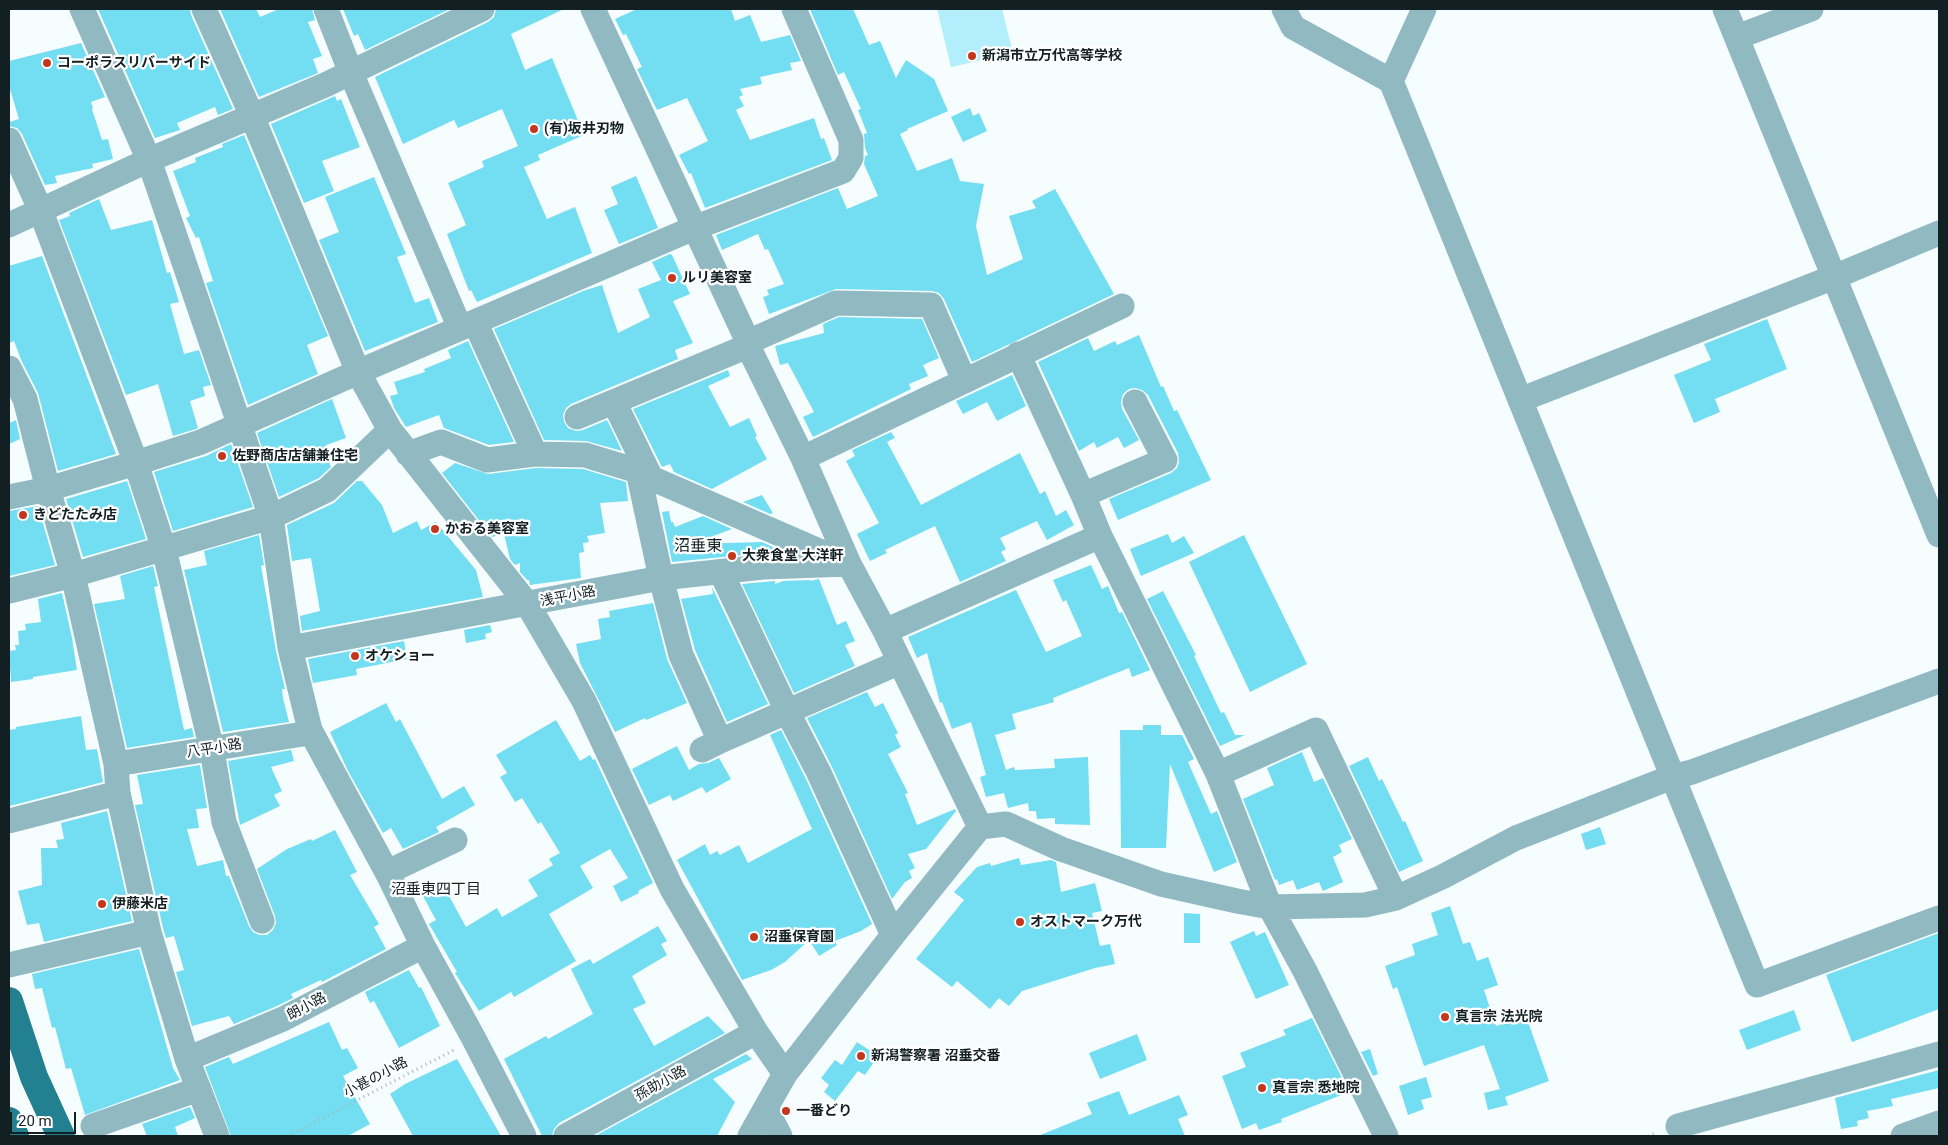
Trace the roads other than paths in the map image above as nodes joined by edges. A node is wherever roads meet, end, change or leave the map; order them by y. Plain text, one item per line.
1 (82, 9) edge
2 (204, 9) edge
3 (326, 9) edge
4 (482, 9) edge
5 (593, 9) edge
6 (794, 9) edge
7 (1284, 9) edge
8 (1424, 9) edge
9 (1725, 9) edge
10 (1811, 9) edge
11 (1736, 37) junction
12 (351, 73) junction
13 (1391, 81) junction
14 (252, 116) junction
15 (9, 140) edge
16 (149, 160) junction
17 (40, 209) junction
18 (9, 225) edge
19 (694, 228) junction
20 (1939, 233) edge
21 (1834, 277) junction
22 (1122, 306) dead end
23 (468, 325) junction
24 (748, 344) junction
25 (1018, 354) junction
26 (9, 368) edge
27 (358, 372) junction
28 (964, 380) junction
29 (1520, 400) junction
30 (614, 402) junction
31 (1135, 402) dead end
32 (577, 418) dead end
33 (240, 425) junction
34 (390, 430) junction
35 (408, 454) junction
36 (535, 454) junction
37 (803, 458) junction
38 (136, 463) junction
39 (644, 474) junction
40 (48, 488) junction
41 (1083, 495) junction
42 (9, 497) edge
43 (271, 517) junction
44 (1939, 535) edge
45 (1100, 536) junction
46 (164, 549) junction
47 (849, 564) junction
48 (721, 572) junction
49 (73, 575) junction
50 (661, 578) junction
51 (9, 591) edge
52 (528, 605) junction
53 (885, 631) junction
54 (290, 648) junction
55 (900, 662) junction
56 (1939, 682) edge
57 (787, 711) junction
58 (310, 730) junction
59 (212, 750) junction
60 (116, 764) junction
61 (1218, 774) junction
62 (1672, 777) junction
63 (118, 793) junction
64 (9, 821) edge
65 (980, 827) junction
66 (455, 840) dead end
67 (389, 876) junction
68 (1396, 898) junction
69 (1270, 907) junction
70 (1939, 918) edge
71 (262, 921) dead end
72 (149, 932) junction
73 (893, 935) junction
74 (423, 946) junction
75 (9, 965) edge
76 (9, 1001) edge
77 (756, 1032) junction
78 (1939, 1054) edge
79 (187, 1059) junction
80 (785, 1074) junction
81 (199, 1089) junction
82 (766, 1109) junction
83 (9, 1121) edge
84 (1939, 1122) edge
85 (93, 1126) dead end
86 (1678, 1126) dead end
87 (15, 1136) edge
88 (61, 1136) edge
89 (217, 1136) edge
90 (524, 1136) edge
91 (566, 1136) edge
92 (750, 1136) edge
93 (780, 1136) edge
94 (1386, 1136) edge
95 (1903, 1136) edge

1 - 16 street
2 - 14 street
3 - 12 street
4 - 12 street
5 - 19 street
6 - 19 street
7 - 13 street
8 - 13 street
9 - 11 street
10 - 11 street
11 - 21 street
12 - 14 street
12 - 23 street
13 - 29 street
14 - 16 street
14 - 27 street
15 - 17 street
16 - 17 street
16 - 33 street
17 - 18 street
17 - 38 street
19 - 23 street
19 - 24 street
20 - 21 street
21 - 29 street
21 - 44 street
22 - 25 street
23 - 27 street
23 - 36 street
24 - 28 street
24 - 30 street
24 - 37 street
25 - 28 street
25 - 41 street
26 - 40 street
27 - 33 street
27 - 34 street
28 - 37 street
29 - 62 street
30 - 32 street
30 - 39 street
31 - 41 street
33 - 38 street
33 - 43 street
34 - 35 street
34 - 43 street
35 - 36 street
35 - 52 street
36 - 39 street
37 - 47 street
38 - 40 street
38 - 46 street
39 - 47 street
39 - 50 street
40 - 42 street
40 - 49 street
41 - 45 street
43 - 46 street
43 - 54 street
45 - 53 street
45 - 61 street
46 - 49 street
46 - 59 street
47 - 48 street, 浅平小路
47 - 53 street
48 - 50 street, 浅平小路
48 - 57 street
49 - 51 street
49 - 60 street
50 - 52 street, 浅平小路
50 - 57 street
52 - 54 street, 浅平小路
52 - 77 street
53 - 55 street
54 - 58 street
55 - 57 street
55 - 65 street
56 - 62 street
57 - 73 street
58 - 59 street, 八平小路
58 - 67 street
59 - 60 street, 八平小路
59 - 71 street
60 - 63 street
61 - 68 street
61 - 69 street
62 - 68 street
62 - 70 street
63 - 64 street
63 - 72 street
65 - 69 street
65 - 73 street
66 - 67 street
67 - 74 street
68 - 69 street
69 - 94 street
72 - 75 street
72 - 79 street
73 - 80 street
74 - 79 street, 朗小路
74 - 90 street
76 - 88 main road
77 - 80 street
77 - 91 street, 孫助小路
78 - 86 street
79 - 81 street
80 - 82 street
81 - 85 street
81 - 89 street
82 - 92 street
82 - 93 street
83 - 87 main road
84 - 95 street

